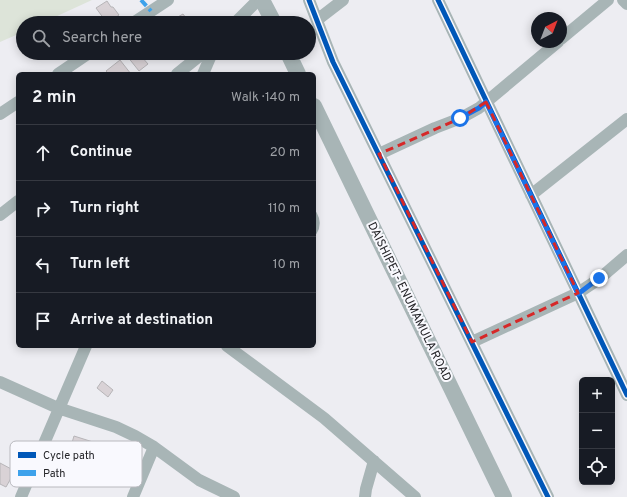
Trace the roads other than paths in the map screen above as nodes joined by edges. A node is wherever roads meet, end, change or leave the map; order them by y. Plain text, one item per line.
1 (168, 0) edge
2 (258, 0) edge
3 (262, 0) edge
4 (309, 0) edge
5 (343, 0) edge
6 (438, 0) edge
7 (608, 0) edge
8 (623, 0) edge
9 (627, 4) edge
10 (144, 16) edge
11 (242, 16) edge
12 (270, 16) edge
13 (315, 16) edge
14 (317, 20) joint
15 (567, 34) edge
16 (551, 48) edge
17 (79, 60) edge
18 (194, 60) edge
19 (209, 60) edge
20 (291, 60) edge
21 (61, 72) edge
22 (179, 72) edge
23 (204, 72) edge
24 (297, 72) edge
25 (486, 102) junction
26 (16, 103) edge
27 (316, 110) edge
28 (0, 114) edge
29 (627, 119) edge
30 (379, 154) junction
31 (531, 195) junction
32 (16, 203) edge
33 (0, 216) edge
34 (316, 218) edge
35 (316, 229) edge
36 (627, 255) edge
37 (578, 294) junction
38 (472, 342) junction
39 (85, 348) edge
40 (230, 348) edge
41 (0, 382) edge
42 (626, 390) edge
43 (58, 408) junction
44 (44, 441) edge
45 (154, 447) junction
46 (374, 461) junction
47 (142, 476) edge
48 (25, 487) edge
49 (137, 487) edge
50 (21, 497) edge
51 (133, 497) edge
52 (234, 497) edge
53 (365, 497) edge
54 (415, 497) edge
55 (504, 497) edge
56 (548, 497) edge

1 - 10 street
2 - 11 street
3 - 12 street
4 - 13 street
5 - 14 street
6 - 25 street
7 - 15 street
8 - 9 street
14 - 30 street
16 - 25 street
17 - 21 street
18 - 22 street
19 - 23 street
20 - 24 street
25 - 30 street
25 - 31 street
26 - 28 street
27 - 55 street, DAISHIPET- ENUMAMULA ROAD
29 - 31 street
30 - 38 street
31 - 37 street
32 - 33 street
34 - 35 lane
36 - 37 street
37 - 38 street
37 - 42 street
38 - 56 street
39 - 43 street
40 - 46 street
41 - 43 street
43 - 44 street
43 - 45 street
45 - 47 street
45 - 52 street
46 - 53 street
46 - 54 street
48 - 50 street
49 - 51 street

